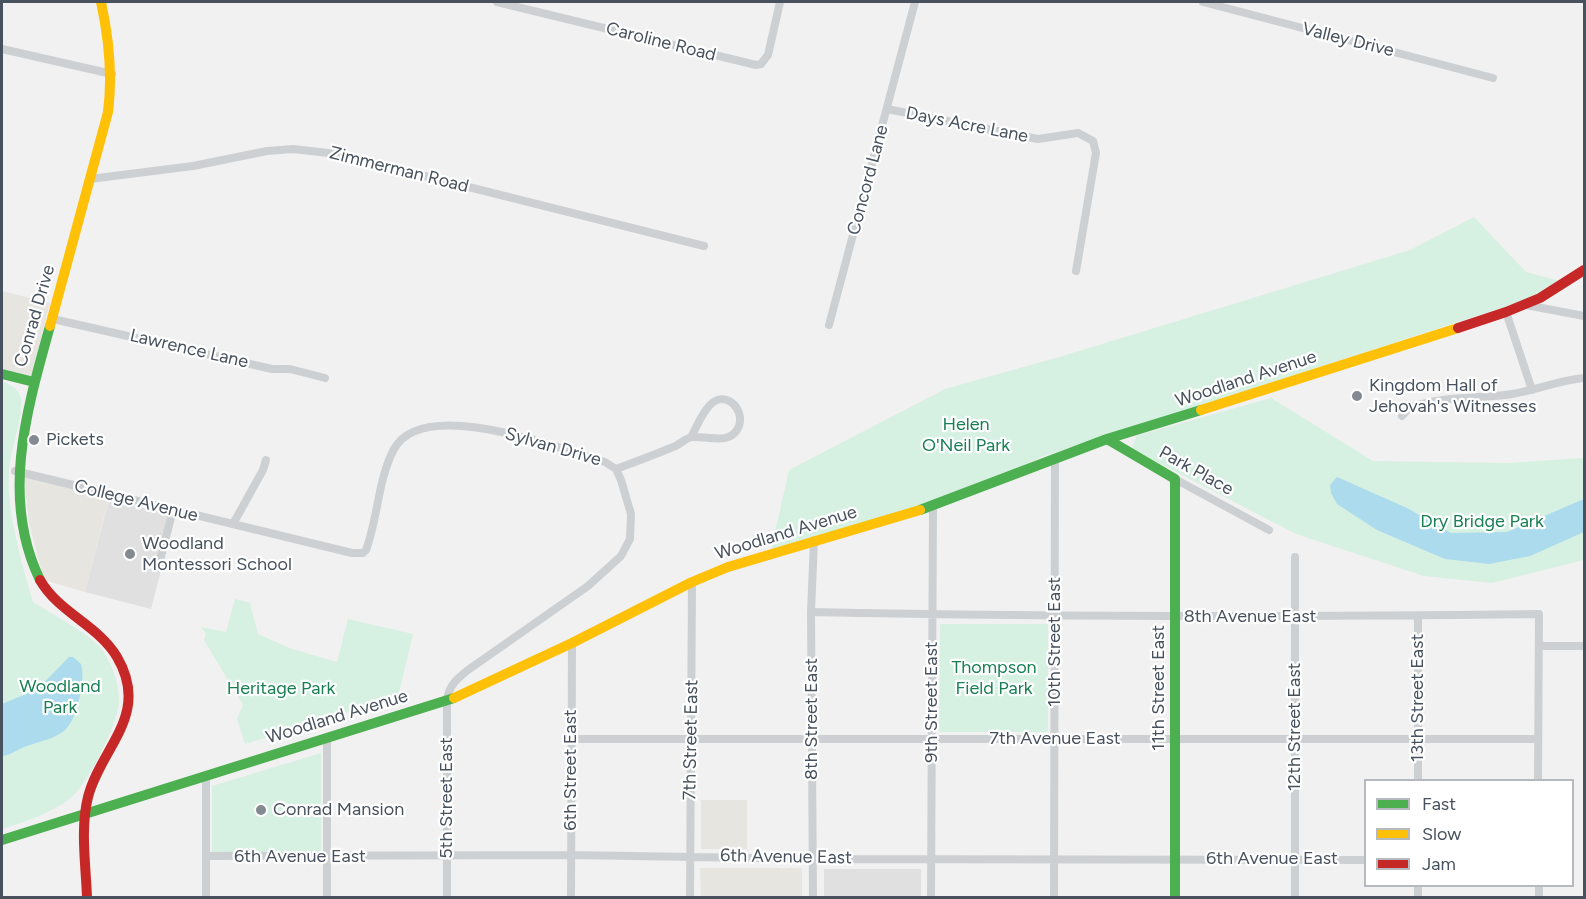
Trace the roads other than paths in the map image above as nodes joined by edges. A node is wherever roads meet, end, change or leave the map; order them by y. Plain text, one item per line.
1 (101, 2) edge
2 (498, 2) edge
3 (780, 2) edge
4 (915, 2) edge
5 (1203, 2) edge
6 (2, 49) edge
7 (112, 74) junction
8 (1493, 78) dead end
9 (886, 109) junction
10 (90, 179) junction
11 (704, 246) dead end
12 (1584, 270) edge
13 (1076, 271) dead end
14 (1526, 305) junction
15 (1506, 312) junction
16 (1584, 316) edge
17 (53, 319) junction
18 (830, 325) dead end
19 (2, 374) edge
20 (325, 378) dead end
21 (1584, 378) edge
22 (34, 382) junction
23 (1532, 390) junction
24 (1402, 416) dead end
25 (691, 437) junction
26 (1107, 439) junction
27 (1055, 459) junction
28 (266, 460) dead end
29 (616, 469) junction
30 (15, 471) junction
31 (1175, 479) junction
32 (933, 506) junction
33 (172, 510) junction
34 (233, 524) junction
35 (1269, 530) dead end
36 (814, 540) junction
37 (363, 553) joint
38 (1295, 557) dead end
39 (158, 568) dead end
40 (692, 582) junction
41 (811, 612) junction
42 (932, 615) junction
43 (1418, 616) junction
44 (1055, 617) junction
45 (1175, 617) junction
46 (1295, 617) junction
47 (572, 643) junction
48 (1539, 646) junction
49 (1584, 646) edge
50 (447, 699) junction
51 (327, 738) junction
52 (572, 739) junction
53 (691, 739) junction
54 (812, 739) junction
55 (932, 739) junction
56 (1054, 739) junction
57 (1175, 739) junction
58 (1295, 739) junction
59 (1418, 739) junction
60 (1538, 739) junction
61 (206, 775) junction
62 (1418, 779) edge
63 (1538, 779) edge
64 (86, 812) junction
65 (2, 840) edge
66 (571, 855) junction
67 (206, 856) junction
68 (447, 856) junction
69 (690, 856) junction
70 (327, 857) junction
71 (932, 858) junction
72 (814, 859) junction
73 (1054, 859) junction
74 (1175, 859) junction
75 (1295, 860) junction
76 (1364, 860) edge
77 (87, 897) edge
78 (206, 897) edge
79 (327, 897) edge
80 (447, 897) edge
81 (571, 897) edge
82 (690, 897) edge
83 (813, 897) edge
84 (931, 897) edge
85 (1054, 897) edge
86 (1175, 897) edge
87 (1295, 897) edge

1 - 7 street, Conrad Drive
2 - 3 street, Caroline Road
4 - 9 street, Concord Lane
5 - 8 street, Valley Drive
6 - 7 street
7 - 10 street, Conrad Drive
9 - 13 street, Days Acre Lane
9 - 18 street, Concord Lane
10 - 11 street, Zimmerman Road
10 - 17 street, Conrad Drive
12 - 14 street, Woodland Avenue
14 - 15 street, Woodland Avenue
14 - 16 street
15 - 23 street
15 - 26 street, Woodland Avenue
17 - 20 street, Lawrence Lane
17 - 22 street, Conrad Drive
19 - 22 street
21 - 23 street
22 - 30 street, Conrad Drive
23 - 24 street
25 - 25 street
25 - 29 street
26 - 27 street, Woodland Avenue
26 - 31 street, Park Place
27 - 32 street, Woodland Avenue
27 - 44 street, 10th Street East
28 - 34 street
29 - 37 street, Sylvan Drive
29 - 50 street, Sylvan Drive
30 - 33 street, College Avenue
30 - 64 street, Conrad Drive
31 - 35 street, Park Place
31 - 45 street, 11th Street East
32 - 36 street, Woodland Avenue
32 - 42 street, 9th Street East
33 - 34 street, College Avenue
33 - 39 street
34 - 37 street, College Avenue
36 - 40 street, Woodland Avenue
36 - 41 street, 8th Street East
38 - 46 street, 12th Street East
40 - 47 street, Woodland Avenue
40 - 53 street, 7th Street East
41 - 42 street, 8th Avenue East
41 - 54 street, 8th Street East
42 - 44 street, 8th Avenue East
42 - 55 street, 9th Street East
43 - 46 street, 8th Avenue East
43 - 48 street, 8th Avenue East
43 - 59 street, 13th Street East
44 - 45 street, 8th Avenue East
44 - 56 street, 10th Street East
45 - 46 street, 8th Avenue East
45 - 57 street, 11th Street East
46 - 58 street, 12th Street East
47 - 50 street, Woodland Avenue
47 - 52 street, 6th Street East
48 - 49 street
48 - 60 street
50 - 51 street, Woodland Avenue
50 - 68 street, 5th Street East
51 - 61 street, Woodland Avenue
51 - 70 street
52 - 53 street, 7th Avenue East
52 - 66 street, 6th Street East
53 - 54 street, 7th Avenue East
53 - 69 street, 7th Street East
54 - 55 street, 7th Avenue East
54 - 72 street, 8th Street East
55 - 56 street, 7th Avenue East
55 - 71 street, 9th Street East
56 - 57 street, 7th Avenue East
56 - 73 street, 10th Street East
57 - 58 street, 7th Avenue East
57 - 74 street, 11th Street East
58 - 59 street, 7th Avenue East
58 - 75 street, 12th Street East
59 - 60 street, 7th Avenue East
59 - 62 street, 13th Street East
60 - 63 street
61 - 64 street, Woodland Avenue
61 - 67 street
64 - 65 street, Woodland Avenue
64 - 77 street, Conrad Drive
66 - 68 street, 6th Avenue East
66 - 69 street, 6th Avenue East
66 - 81 street, 6th Street East
67 - 70 street, 6th Avenue East
67 - 78 street
68 - 70 street, 6th Avenue East
68 - 80 street, 5th Street East
69 - 72 street, 6th Avenue East
69 - 82 street, 7th Street East
70 - 79 street
71 - 72 street, 6th Avenue East
71 - 73 street, 6th Avenue East
71 - 84 street, 9th Street East
72 - 83 street, 8th Street East
73 - 74 street, 6th Avenue East
73 - 85 street, 10th Street East
74 - 75 street, 6th Avenue East
74 - 86 street, 11th Street East
75 - 76 street, 6th Avenue East
75 - 87 street, 12th Street East

